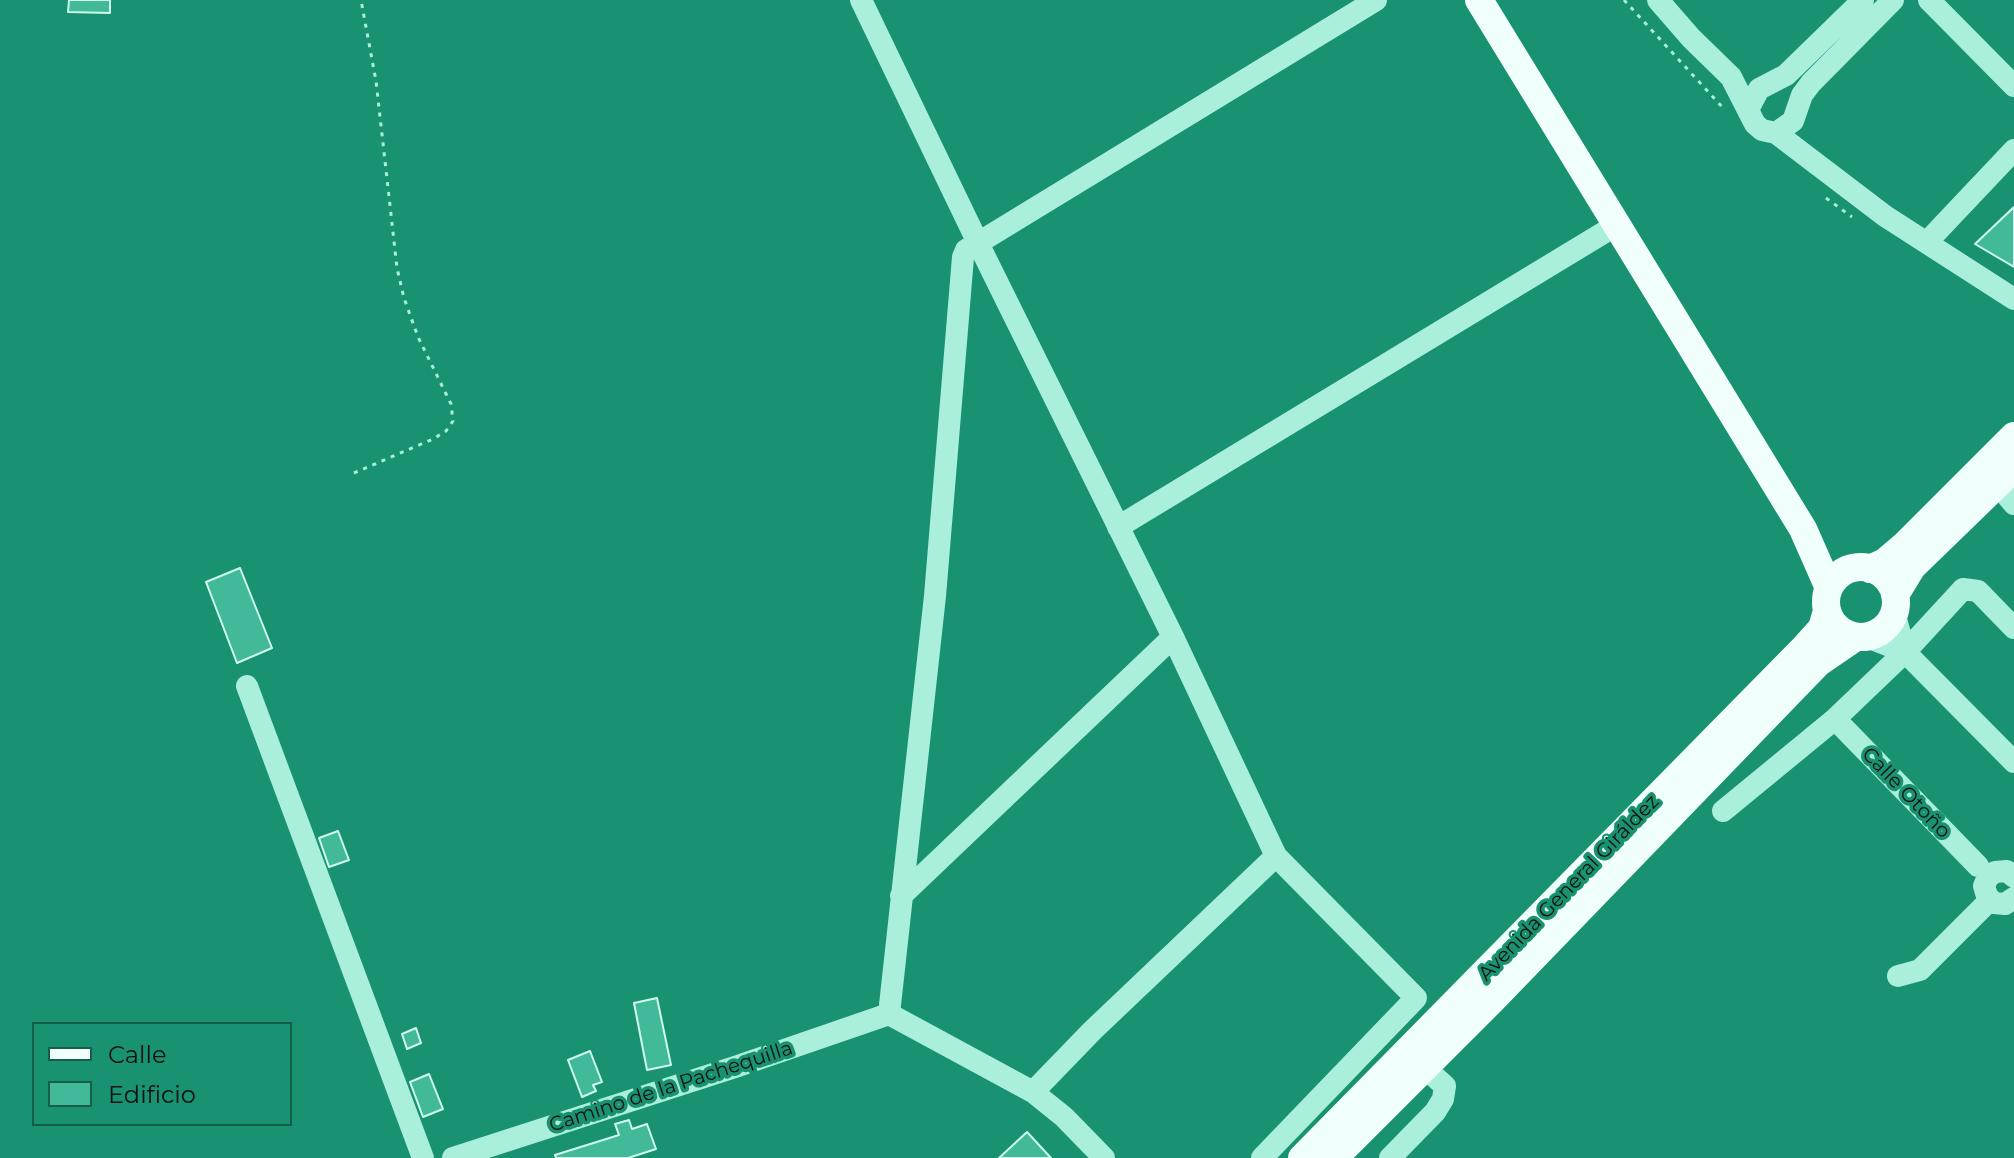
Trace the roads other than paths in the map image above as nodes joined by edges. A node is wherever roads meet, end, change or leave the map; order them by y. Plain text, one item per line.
1 (861, 0) edge
2 (1376, 0) edge
3 (1479, 0) edge
4 (1658, 0) edge
5 (1863, 0) edge
6 (1893, 0) edge
7 (1929, 0) edge
8 (1731, 77) junction
9 (1770, 84) junction
10 (2014, 86) edge
11 (1749, 108) junction
12 (1796, 112) junction
13 (1776, 133) junction
14 (2014, 150) edge
15 (1819, 167) junction
16 (1618, 224) junction
17 (1927, 242) junction
18 (978, 243) junction
19 (2014, 299) edge
20 (2014, 436) edge
21 (2014, 468) edge
22 (1118, 527) junction
23 (1803, 529) junction
24 (1861, 569) junction
25 (1828, 599) junction
26 (1894, 604) junction
27 (2014, 628) edge
28 (1173, 637) junction
29 (1861, 637) junction
30 (1905, 652) junction
31 (247, 686) dead end
32 (1835, 719) junction
33 (2014, 762) edge
34 (1723, 811) dead end
35 (1276, 856) junction
36 (1999, 888) edge
37 (901, 896) junction
38 (1898, 976) dead end
39 (889, 1014) junction
40 (1425, 1068) junction
41 (1033, 1092) junction
42 (423, 1158) edge
43 (453, 1158) edge
44 (1104, 1158) edge
45 (1262, 1158) edge
46 (1302, 1158) edge
47 (1334, 1158) edge
48 (1390, 1158) edge

1 - 18 street
2 - 18 street
3 - 16 main road
4 - 8 street
5 - 9 street
6 - 12 street
7 - 10 street
8 - 9 street
8 - 11 street
9 - 11 street
9 - 12 street
11 - 13 street
12 - 13 street
12 - 15 street
13 - 15 street
14 - 17 street
15 - 17 street
16 - 22 street
16 - 23 main road
17 - 19 street
18 - 22 street
18 - 37 street
20 - 24 main road
21 - 26 main road
22 - 28 street
23 - 24 main road
23 - 25 main road
24 - 25 main road
24 - 26 main road
25 - 29 main road
25 - 46 main road, Avenida General Giráldez
26 - 29 main road
26 - 30 street
27 - 30 street
28 - 35 street
28 - 37 street
29 - 30 street
29 - 40 main road, Avenida General Giráldez
30 - 32 street
30 - 33 street
31 - 42 street
32 - 34 street
32 - 36 street, Calle Otoño
35 - 41 street
35 - 45 street
36 - 38 street
37 - 39 street
39 - 41 street
39 - 43 street, Camino de la Pachequilla
40 - 47 main road, Avenida General Giráldez
40 - 48 street
41 - 44 street

